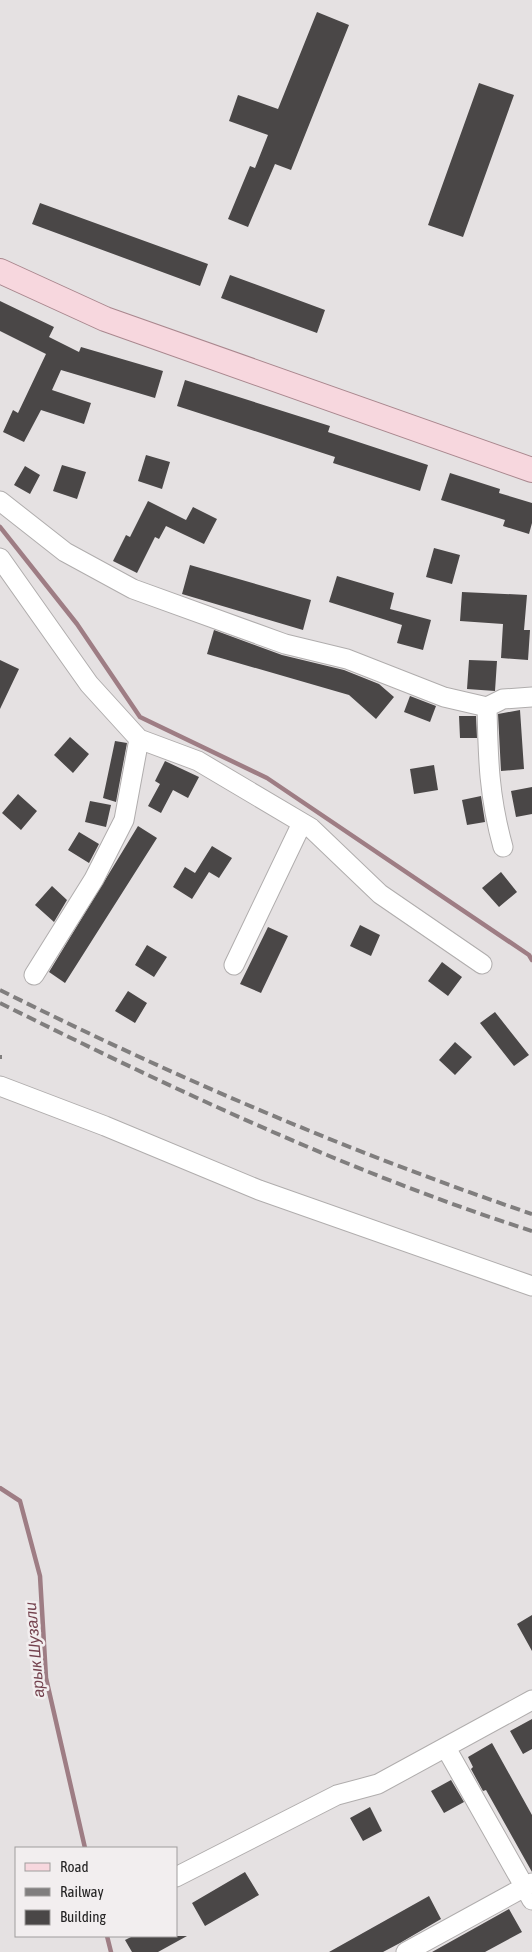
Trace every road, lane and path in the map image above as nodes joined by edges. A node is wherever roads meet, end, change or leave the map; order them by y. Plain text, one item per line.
1 (0, 271) edge
2 (532, 470) edge
3 (0, 501) edge
4 (0, 558) edge
5 (532, 697) edge
6 (487, 707) junction
7 (139, 739) junction
8 (302, 823) junction
9 (504, 847) dead end
10 (482, 964) dead end
11 (234, 965) dead end
12 (34, 975) dead end
13 (0, 1086) edge
14 (532, 1286) edge
15 (532, 1700) edge
16 (446, 1748) junction
17 (178, 1876) edge
18 (530, 1890) edge
19 (406, 1952) edge

1 - 2 main road
3 - 6 street
4 - 7 street
5 - 6 street
6 - 9 street
7 - 8 street
7 - 12 street
8 - 10 street
8 - 11 street
13 - 14 street
15 - 16 street
16 - 17 street
16 - 18 street
18 - 19 street

